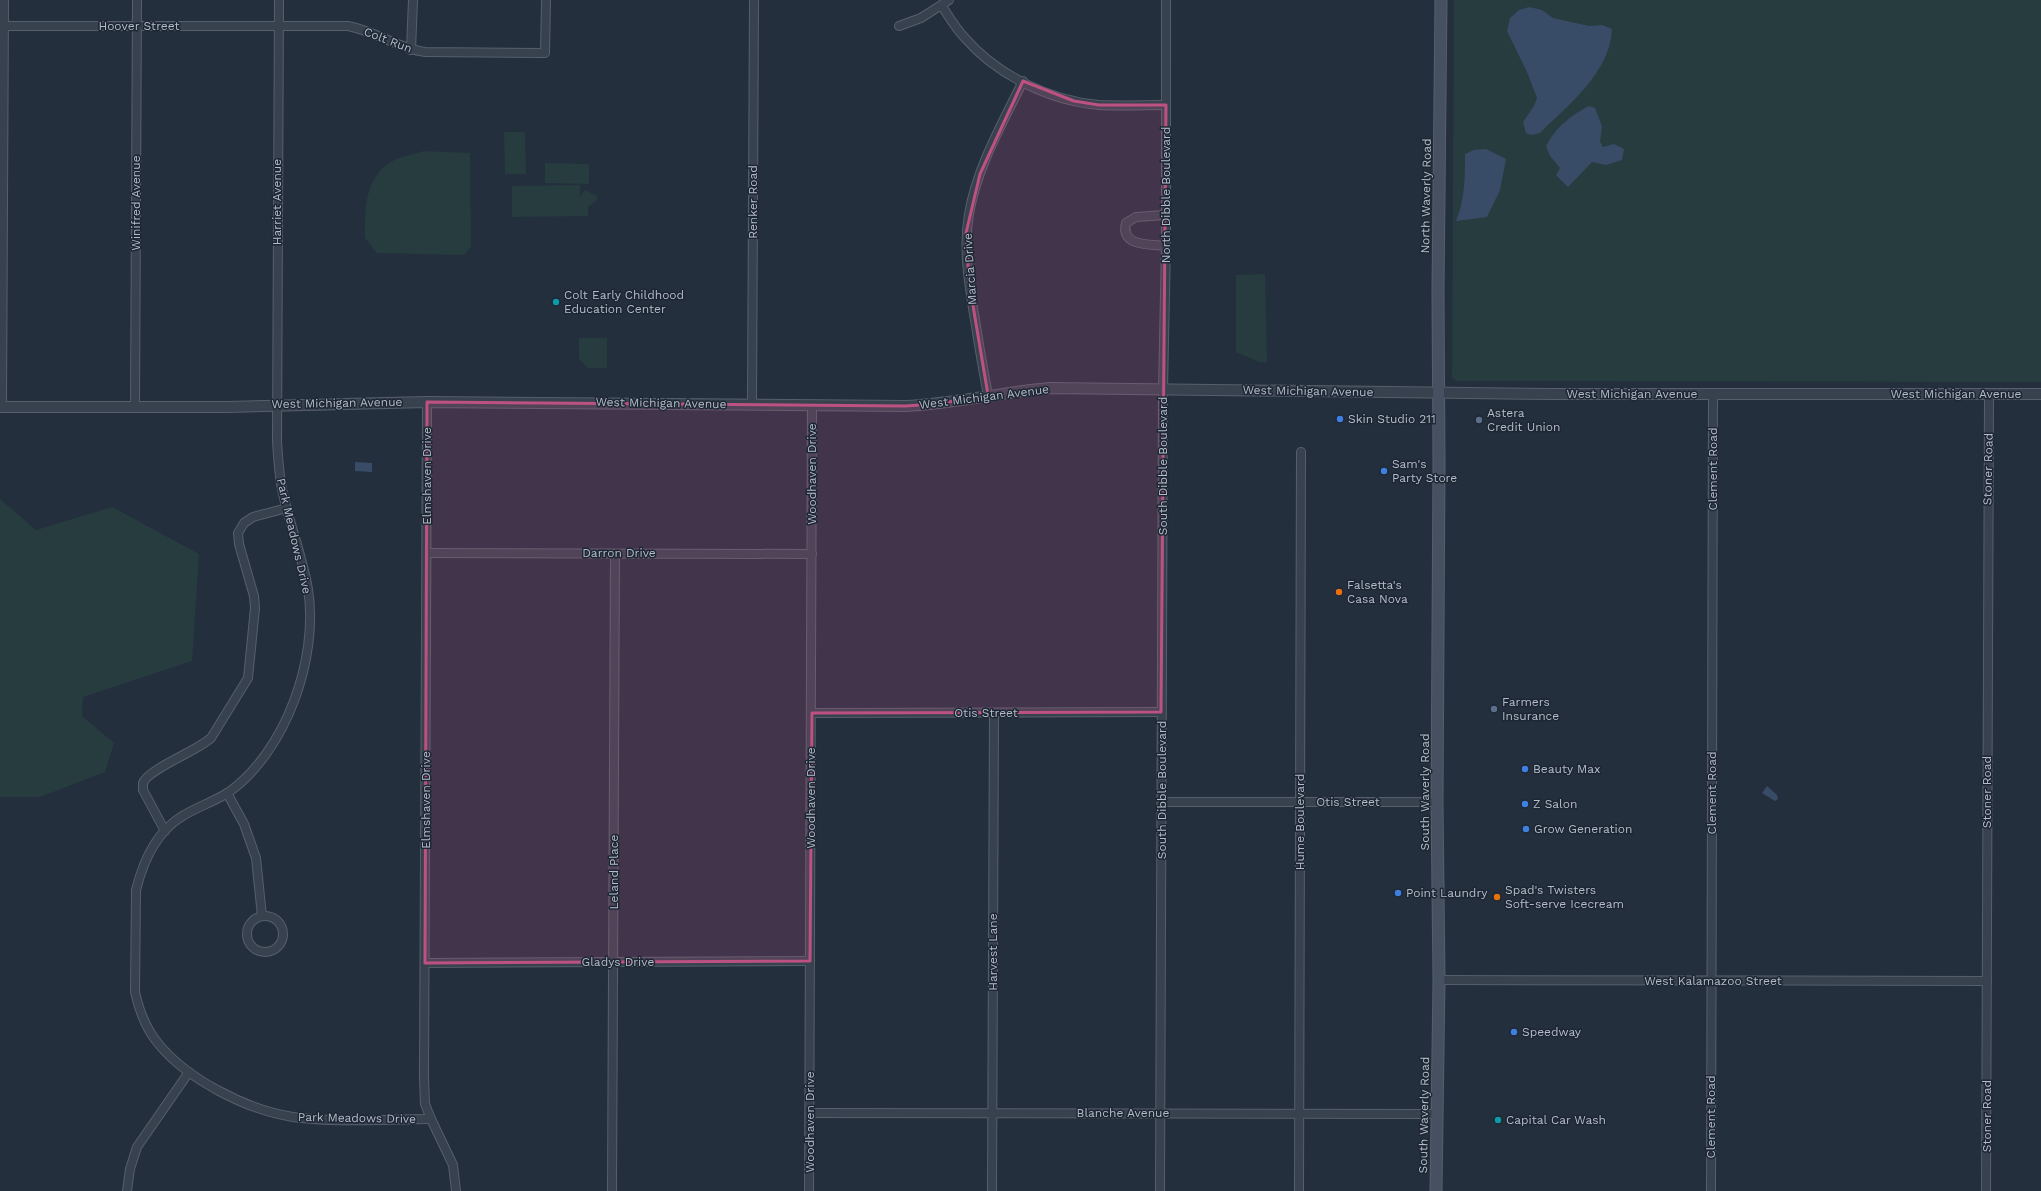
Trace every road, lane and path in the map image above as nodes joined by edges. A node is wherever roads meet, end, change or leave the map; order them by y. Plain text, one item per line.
1 (4, 0) edge
2 (137, 0) edge
3 (279, 0) edge
4 (413, 0) edge
5 (546, 0) edge
6 (754, 0) edge
7 (949, 0) edge
8 (1166, 0) edge
9 (1441, 0) edge
10 (942, 6) junction
11 (2, 26) edge
12 (136, 26) junction
13 (278, 26) junction
14 (899, 26) dead end
15 (411, 50) junction
16 (1023, 82) junction
17 (1166, 105) junction
18 (1165, 215) junction
19 (1166, 246) junction
20 (1163, 389) junction
21 (1438, 392) junction
22 (1713, 394) junction
23 (1989, 394) junction
24 (2041, 394) edge
25 (988, 395) junction
26 (428, 402) junction
27 (276, 405) junction
28 (752, 405) junction
29 (812, 405) junction
30 (135, 406) junction
31 (1, 407) edge
32 (1301, 452) dead end
33 (287, 508) junction
34 (427, 553) junction
35 (615, 554) junction
36 (812, 554) junction
37 (1162, 712) junction
38 (812, 713) junction
39 (994, 713) junction
40 (227, 793) junction
41 (1300, 801) junction
42 (1162, 802) junction
43 (1437, 802) junction
44 (165, 831) junction
45 (262, 916) junction
46 (810, 961) junction
47 (613, 962) junction
48 (425, 963) junction
49 (1439, 980) junction
50 (1711, 980) junction
51 (1987, 981) junction
52 (190, 1072) junction
53 (810, 1113) junction
54 (1160, 1113) junction
55 (993, 1114) junction
56 (1299, 1114) junction
57 (1436, 1114) junction
58 (430, 1119) junction
59 (127, 1191) edge
60 (456, 1191) edge
61 (612, 1191) edge
62 (810, 1191) edge
63 (992, 1191) edge
64 (1160, 1191) edge
65 (1299, 1191) edge
66 (1436, 1191) edge
67 (1711, 1191) edge
68 (1986, 1191) edge

1 - 11 street
2 - 12 street, Winifred Avenue
3 - 13 street, Harriet Avenue
4 - 15 street
5 - 15 street, Colt Run
6 - 28 street, Renker Road
7 - 10 street
8 - 17 street, North Dibble Boulevard
9 - 21 main road, North Waverly Road
10 - 14 street
10 - 16 street
11 - 12 street, Hoover Street
11 - 31 street
12 - 13 street, Hoover Street
12 - 30 street, Winifred Avenue
13 - 15 street, Colt Run
13 - 27 street, Harriet Avenue
16 - 17 street
16 - 25 street, Marcia Drive
17 - 18 street, North Dibble Boulevard
18 - 19 street, North Dibble Boulevard
18 - 19 street
19 - 20 street, North Dibble Boulevard
20 - 21 street, West Michigan Avenue
20 - 25 street, West Michigan Avenue
20 - 37 street, South Dibble Boulevard
21 - 22 street, West Michigan Avenue
21 - 43 main road, South Waverly Road
22 - 23 street, West Michigan Avenue
22 - 50 street, Clement Road
23 - 24 street, West Michigan Avenue
23 - 51 street, Stoner Road
25 - 29 street, West Michigan Avenue
26 - 27 street, West Michigan Avenue
26 - 28 street, West Michigan Avenue
26 - 34 street, Elmshaven Drive
27 - 30 street, West Michigan Avenue
27 - 33 street, Park Meadows Drive
28 - 29 street, West Michigan Avenue
29 - 36 street, Woodhaven Drive
30 - 31 street, West Michigan Avenue
32 - 41 street, Hume Boulevard
33 - 40 street, Park Meadows Drive
33 - 44 street
34 - 35 street, Darron Drive
34 - 48 street, Elmshaven Drive
35 - 36 street, Darron Drive
35 - 47 street, Leland Place
36 - 38 street, Woodhaven Drive
37 - 39 street, Otis Street
37 - 42 street, South Dibble Boulevard
38 - 39 street, Otis Street
38 - 46 street, Woodhaven Drive
39 - 55 street, Harvest Lane
40 - 44 street, Park Meadows Drive
40 - 45 street
41 - 42 street, Otis Street
41 - 43 street, Otis Street
41 - 56 street, Hume Boulevard
42 - 54 street, South Dibble Boulevard
43 - 49 main road, South Waverly Road
44 - 52 street, Park Meadows Drive
45 - 45 street
46 - 47 street, Gladys Drive
46 - 53 street, Woodhaven Drive
47 - 48 street, Gladys Drive
47 - 61 street, Leland Place
48 - 58 street, Elmshaven Drive
49 - 50 street, West Kalamazoo Street
49 - 57 main road, South Waverly Road
50 - 51 street, West Kalamazoo Street
50 - 67 street, Clement Road
51 - 68 street, Stoner Road
52 - 58 street, Park Meadows Drive
52 - 59 street
53 - 55 street, Blanche Avenue
53 - 62 street, Woodhaven Drive
54 - 55 street, Blanche Avenue
54 - 56 street, Blanche Avenue
54 - 64 street, South Dibble Boulevard
55 - 63 street, Harvest Lane
56 - 57 street, Blanche Avenue
56 - 65 street, Hume Boulevard
57 - 66 main road, South Waverly Road
58 - 60 street, Elmshaven Drive

